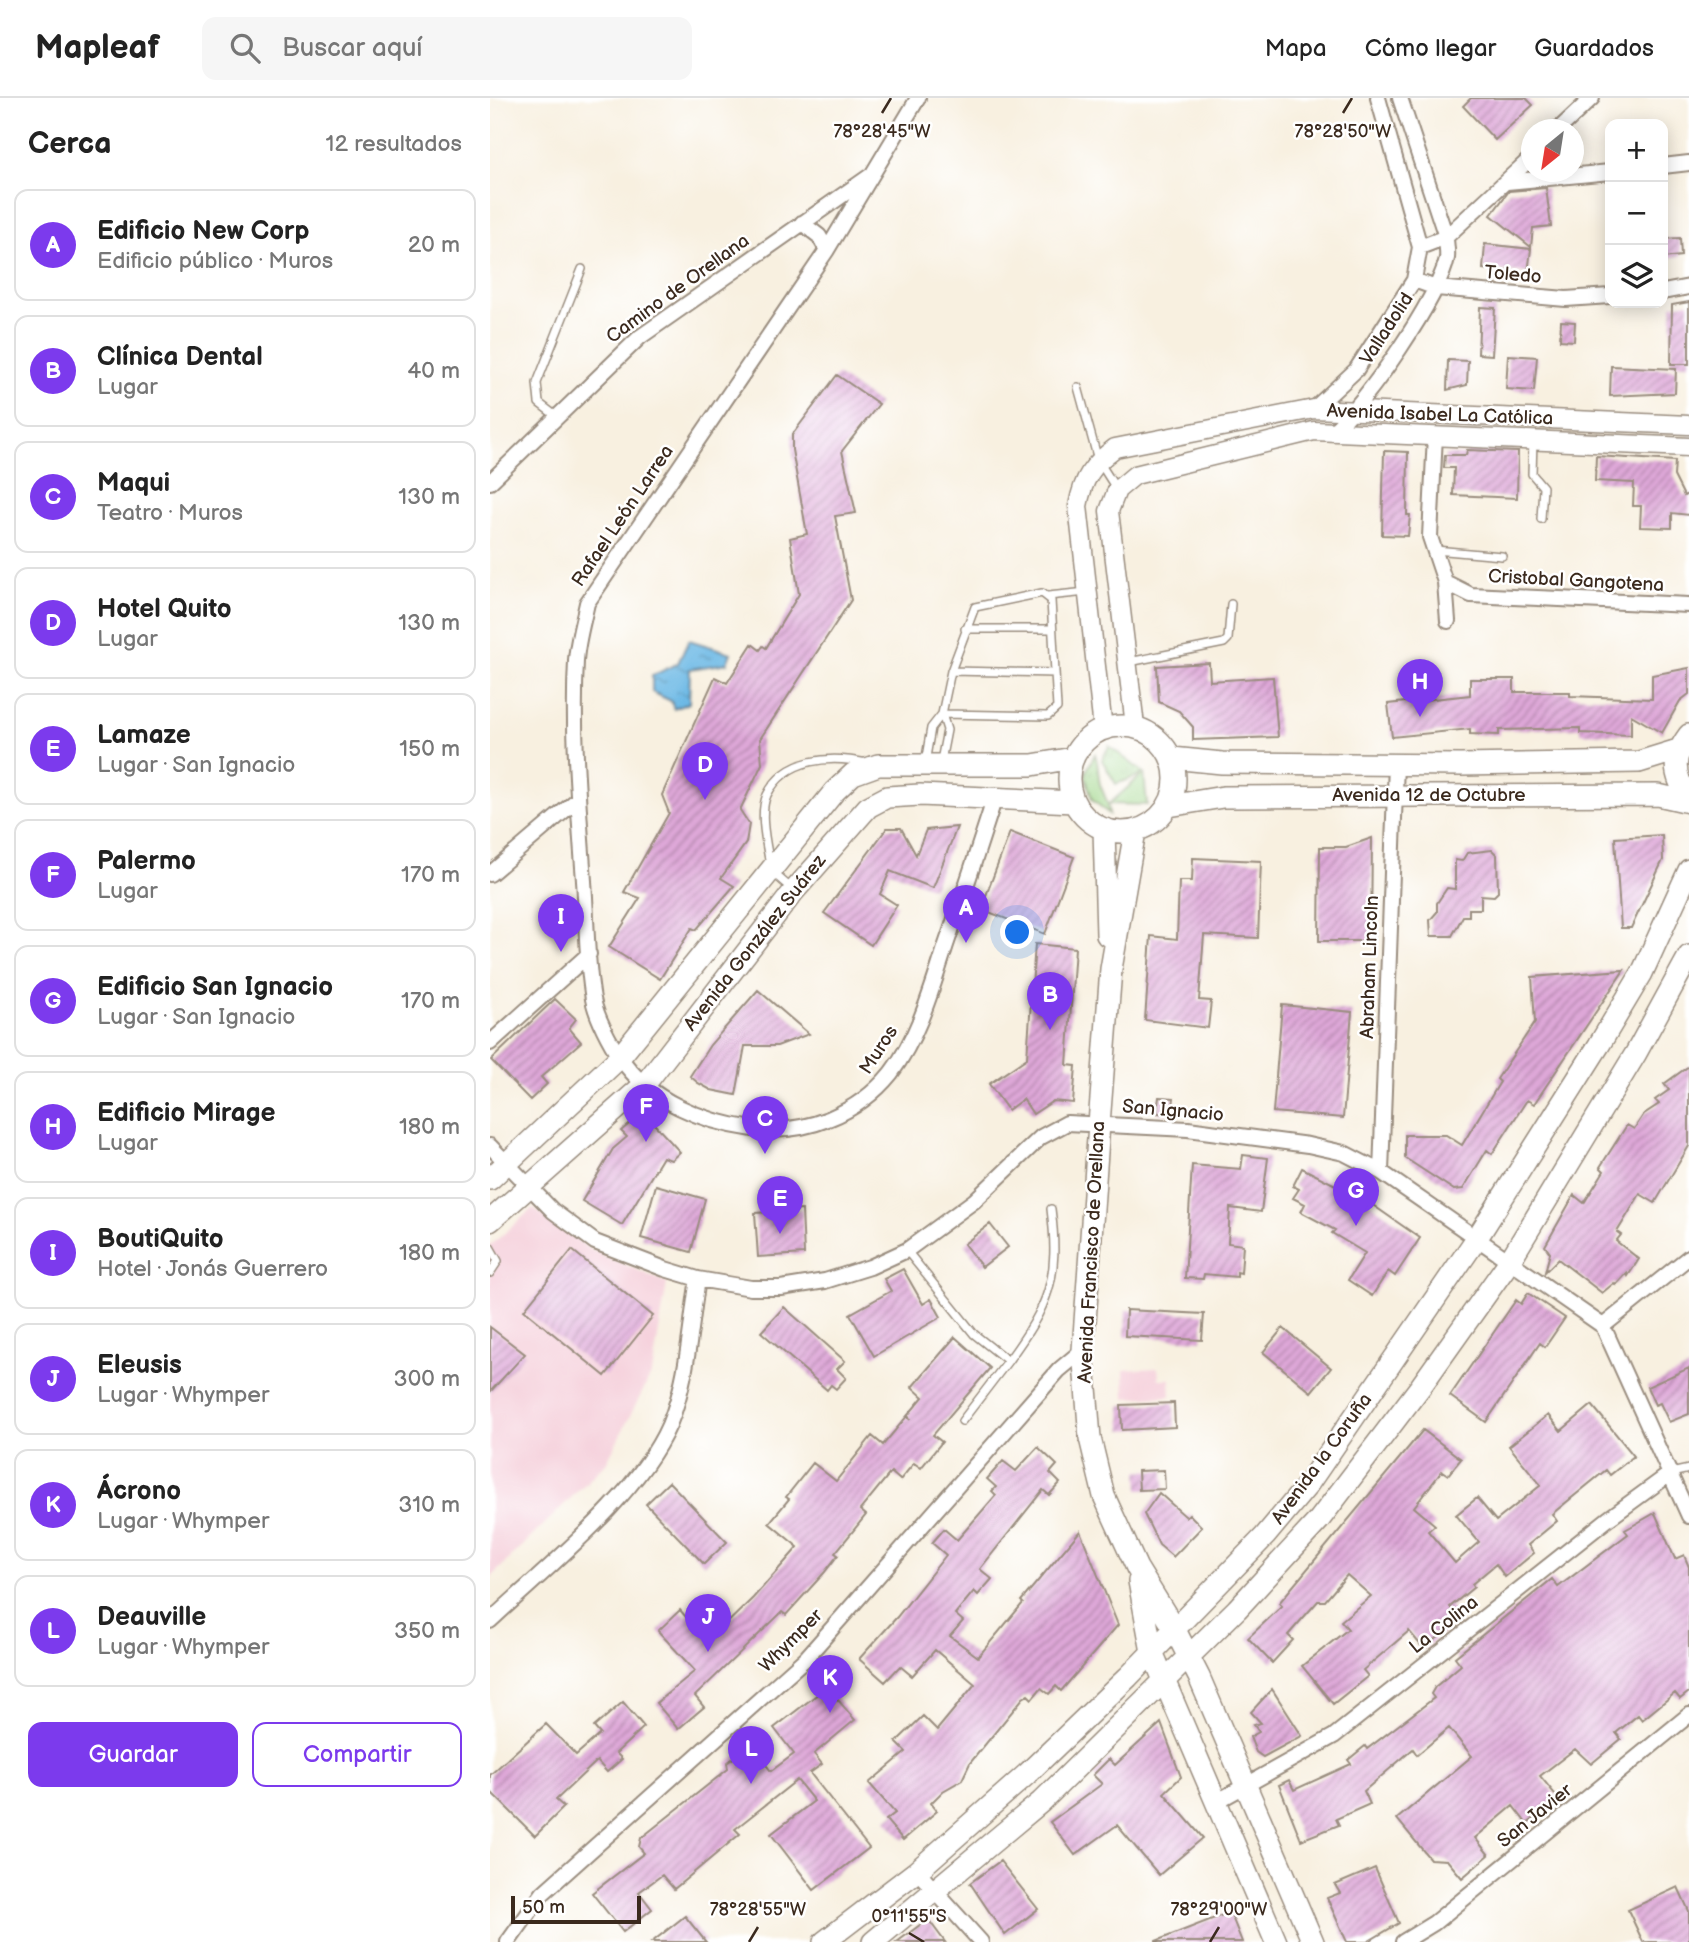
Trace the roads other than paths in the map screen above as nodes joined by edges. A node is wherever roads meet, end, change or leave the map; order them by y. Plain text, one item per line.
1 (918, 98) edge
2 (1378, 98) edge
3 (1400, 98) edge
4 (1592, 98) edge
5 (1570, 119) edge
6 (1689, 163) edge
7 (1668, 165) edge
8 (1521, 168) edge
9 (874, 173) junction
10 (1605, 173) edge
11 (1507, 183) junction
12 (802, 223) junction
13 (1446, 237) junction
14 (1420, 247) junction
15 (827, 250) junction
16 (582, 269) dead end
17 (1414, 280) junction
18 (1689, 287) edge
19 (1436, 288) junction
20 (1668, 291) edge
21 (1605, 296) edge
22 (1356, 370) junction
23 (1375, 384) junction
24 (1078, 387) dead end
25 (1314, 409) junction
26 (1354, 411) junction
27 (556, 416) junction
28 (1689, 425) edge
29 (1334, 430) junction
30 (1435, 435) junction
31 (1533, 440) junction
32 (1689, 447) edge
33 (1098, 460) junction
34 (490, 482) edge
35 (1117, 491) junction
36 (1541, 519) dead end
37 (1434, 550) junction
38 (1502, 555) dead end
39 (1445, 582) junction
40 (1087, 592) junction
41 (1048, 596) junction
42 (1231, 604) dead end
43 (1689, 605) edge
44 (1448, 621) dead end
45 (965, 629) junction
46 (1052, 629) junction
47 (1128, 662) junction
48 (951, 671) junction
49 (1055, 673) junction
50 (942, 714) junction
51 (1135, 726) junction
52 (1103, 729) junction
53 (1683, 743) edge
54 (1073, 758) junction
55 (1172, 758) junction
56 (1396, 764) junction
57 (878, 765) junction
58 (928, 765) junction
59 (1396, 794) junction
60 (920, 795) junction
61 (995, 797) junction
62 (578, 799) junction
63 (1689, 801) edge
64 (1074, 802) junction
65 (872, 804) junction
66 (1169, 806) junction
67 (1104, 829) junction
68 (1135, 831) junction
69 (1689, 870) edge
70 (771, 871) junction
71 (490, 874) edge
72 (794, 891) junction
73 (589, 954) junction
74 (1689, 956) edge
75 (1111, 969) junction
76 (490, 1043) edge
77 (620, 1058) junction
78 (645, 1084) junction
79 (1563, 1103) junction
80 (1595, 1122) junction
81 (1099, 1124) junction
82 (490, 1146) edge
83 (508, 1164) junction
84 (1381, 1172) junction
85 (490, 1179) edge
86 (529, 1186) junction
87 (1051, 1209) dead end
88 (490, 1221) edge
89 (1477, 1238) junction
90 (490, 1247) edge
91 (907, 1250) junction
92 (1689, 1257) edge
93 (1509, 1262) junction
94 (490, 1273) edge
95 (698, 1279) junction
96 (1603, 1326) junction
97 (1083, 1350) junction
98 (1008, 1361) junction
99 (962, 1421) dead end
100 (1689, 1469) edge
101 (1671, 1474) junction
102 (1689, 1516) edge
103 (1137, 1568) junction
104 (490, 1621) edge
105 (1174, 1628) junction
106 (1152, 1652) junction
107 (1189, 1656) junction
108 (1163, 1681) junction
109 (1689, 1715) edge
110 (1245, 1785) junction
111 (1216, 1802) junction
112 (918, 1871) junction
113 (936, 1890) junction
114 (508, 1942) edge
115 (824, 1942) edge
116 (873, 1942) edge
117 (981, 1942) edge
118 (1276, 1942) edge
119 (1313, 1942) edge
120 (1403, 1942) edge

1 - 9 street, Rafael León Larrea
2 - 14 street
3 - 13 street
4 - 5 street
6 - 7 street
8 - 11 street
9 - 12 street, Camino de Orellana
9 - 15 street, Rafael León Larrea
10 - 11 street
11 - 13 street
12 - 15 street
12 - 27 street, Camino de Orellana
13 - 14 street
13 - 19 street, Valladolid
14 - 17 street, Valladolid
15 - 62 street, Rafael León Larrea
16 - 27 lane
17 - 19 street, Toledo
17 - 22 street, Valladolid
18 - 20 street
19 - 21 street, Toledo
19 - 23 street, Valladolid
22 - 23 street
22 - 25 street, Valladolid
23 - 26 street, Valladolid
24 - 33 lane
25 - 26 street, Avenida Isabel La Católica
25 - 33 street, Avenida Isabel La Católica
26 - 28 street, Avenida Isabel La Católica
26 - 29 street, Valladolid
27 - 34 street, Camino de Orellana
29 - 30 street, Avenida Isabel La Católica
29 - 35 street, Avenida Isabel La Católica
30 - 31 street, Avenida Isabel La Católica
30 - 37 street
31 - 32 street, Avenida Isabel La Católica
31 - 36 lane
33 - 35 lane
33 - 40 street
35 - 47 street
37 - 38 lane
37 - 39 street
39 - 43 street, Cristobal Gangotena
39 - 44 street
40 - 41 lane
40 - 52 street
41 - 45 lane
41 - 46 lane
42 - 47 lane
45 - 46 lane
45 - 48 lane
46 - 49 lane
47 - 51 street
48 - 49 lane
48 - 50 lane
49 - 50 lane
50 - 58 lane
50 - 58 lane
51 - 52 main road
51 - 55 main road
52 - 54 main road
53 - 56 main road, Avenida 12 de Octubre
53 - 63 main road
54 - 58 main road, Avenida González Suárez
54 - 64 main road
55 - 56 main road, Avenida 12 de Octubre
55 - 66 main road
56 - 59 street, Abraham Lincoln
57 - 58 main road, Avenida González Suárez
57 - 65 main road
57 - 70 main road, Avenida González Suárez
57 - 70 lane
58 - 60 main road
59 - 63 main road, Avenida 12 de Octubre
59 - 66 main road, Avenida 12 de Octubre
59 - 84 street, Abraham Lincoln
60 - 61 main road
60 - 65 main road
61 - 64 main road
61 - 78 street, Muros
62 - 71 street
62 - 73 street, Rafael León Larrea
64 - 67 main road
65 - 72 main road, Avenida González Suárez
66 - 68 main road
67 - 68 main road
67 - 75 main road, Avenida Francisco de Orellana
68 - 75 main road, Avenida Francisco de Orellana
69 - 79 main road, Avenida la Coruña
70 - 72 lane
70 - 77 main road, Avenida González Suárez
72 - 78 main road, Avenida González Suárez
73 - 76 street
73 - 77 street, Rafael León Larrea
74 - 80 main road, Avenida la Coruña
75 - 81 main road, Avenida Francisco de Orellana
77 - 78 street, Muros
77 - 83 main road, Avenida González Suárez
78 - 86 main road, Avenida González Suárez
79 - 80 main road
79 - 89 main road, Avenida la Coruña
80 - 93 main road, Avenida la Coruña
81 - 84 street, San Ignacio
81 - 91 street, San Ignacio
81 - 97 main road, Avenida Francisco de Orellana
82 - 83 street, San Ignacio
83 - 85 main road, Avenida González Suárez
83 - 86 street, San Ignacio
84 - 89 street, San Ignacio
86 - 88 main road, Avenida González Suárez
86 - 95 street, San Ignacio
87 - 98 lane
89 - 93 street, San Ignacio
89 - 105 main road, Avenida la Coruña
90 - 94 lane
91 - 95 street, San Ignacio
91 - 98 lane
92 - 96 street
93 - 96 street, San Ignacio
93 - 107 main road, Avenida la Coruña
95 - 104 street
96 - 101 street
97 - 103 main road, Avenida Francisco de Orellana
97 - 114 street, Whymper
98 - 99 lane
100 - 101 lane, La Colina
101 - 102 street
101 - 110 street, La Colina
103 - 105 main road, Avenida Francisco de Orellana
103 - 106 main road, Avenida Francisco de Orellana
105 - 106 main road, Avenida la Coruña
105 - 107 main road, Avenida Francisco de Orellana
106 - 108 main road, Avenida Francisco de Orellana
106 - 112 main road, Avenida la Coruña
107 - 108 main road, Avenida la Coruña
107 - 110 main road, Avenida Francisco de Orellana
108 - 111 main road, Avenida Francisco de Orellana
108 - 113 main road, Avenida la Coruña
109 - 120 street, San Javier
110 - 111 street, La Colina
110 - 119 main road, Avenida Francisco de Orellana
111 - 118 main road, Avenida Francisco de Orellana
112 - 113 street
112 - 115 main road, Avenida la Coruña
113 - 116 main road, Avenida la Coruña
113 - 117 street

